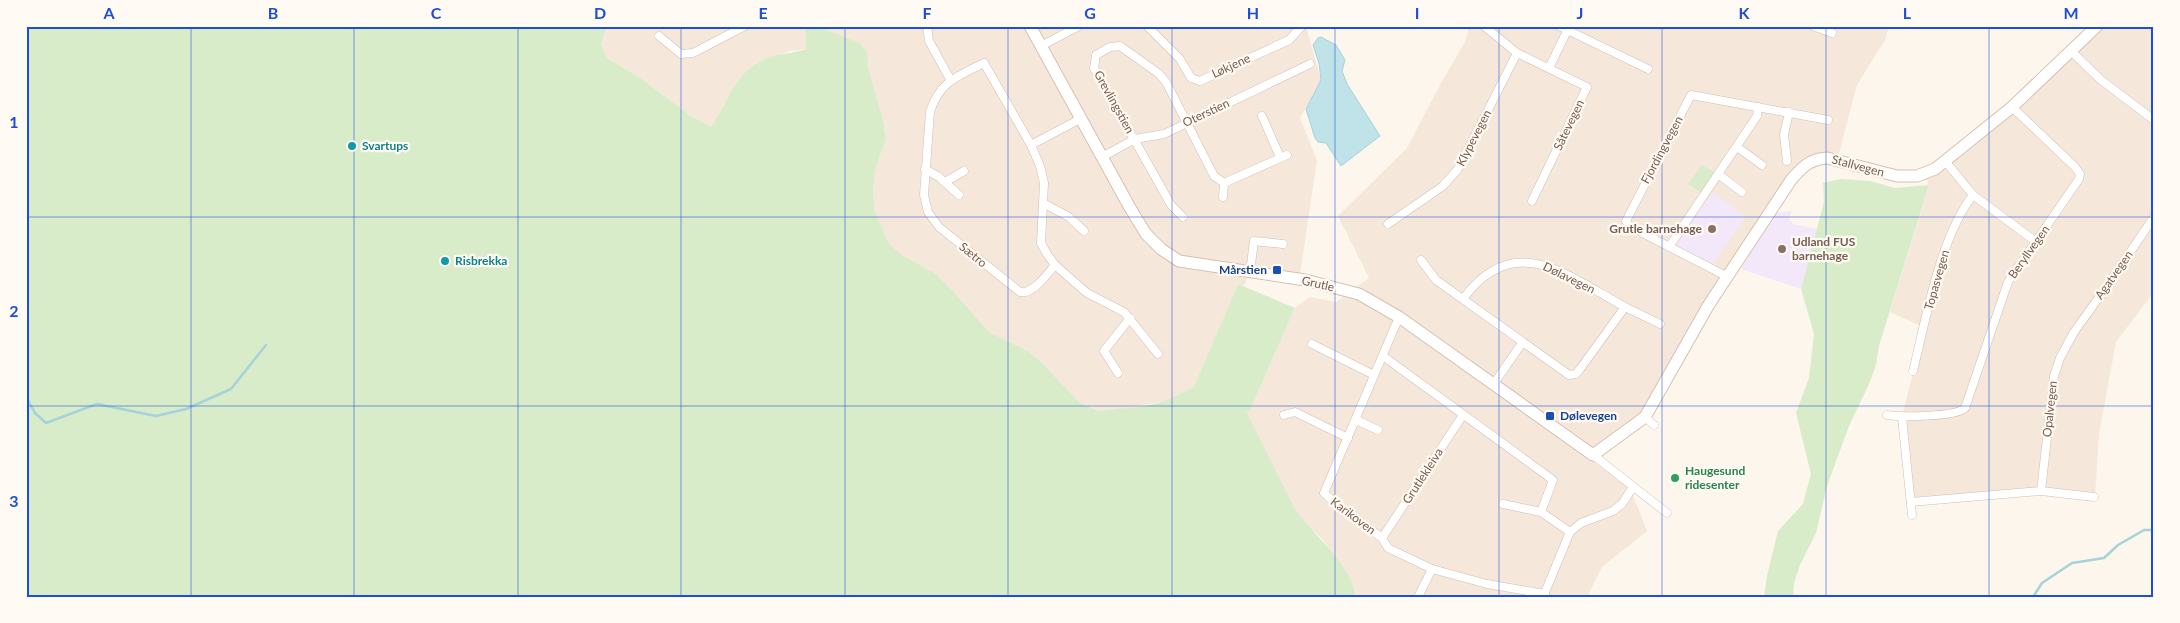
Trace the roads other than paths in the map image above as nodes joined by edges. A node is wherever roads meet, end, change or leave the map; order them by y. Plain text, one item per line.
1 (745, 26) edge
2 (927, 26) edge
3 (1030, 26) edge
4 (1079, 26) edge
5 (1148, 26) edge
6 (1302, 26) edge
7 (1484, 26) edge
8 (1559, 26) edge
9 (1813, 26) edge
10 (2096, 26) edge
11 (1567, 31) junction
12 (1832, 33) dead end
13 (658, 36) dead end
14 (1041, 46) junction
15 (2072, 52) junction
16 (1517, 53) junction
17 (1310, 64) dead end
18 (1549, 68) junction
19 (1648, 70) dead end
20 (950, 79) junction
21 (1758, 107) junction
22 (2012, 107) junction
23 (1789, 112) junction
24 (1262, 116) dead end
25 (1080, 119) junction
26 (1828, 120) dead end
27 (2154, 120) edge
28 (1186, 122) junction
29 (1135, 139) junction
30 (1031, 145) junction
31 (1737, 147) junction
32 (1102, 157) junction
33 (1946, 161) junction
34 (1787, 162) dead end
35 (1762, 165) dead end
36 (925, 169) junction
37 (964, 171) dead end
38 (1718, 174) junction
39 (945, 182) junction
40 (1224, 184) junction
41 (1742, 192) dead end
42 (959, 195) dead end
43 (1974, 195) junction
44 (1223, 197) dead end
45 (1532, 201) dead end
46 (1043, 203) junction
47 (1183, 217) dead end
48 (2154, 217) edge
49 (1388, 224) dead end
50 (1084, 231) dead end
51 (2035, 242) junction
52 (1283, 244) dead end
53 (1669, 247) junction
54 (1421, 260) dead end
55 (1055, 265) junction
56 (1250, 272) junction
57 (1726, 276) junction
58 (1463, 299) junction
59 (1625, 307) junction
60 (1130, 318) junction
61 (1399, 318) junction
62 (1660, 324) dead end
63 (2074, 332) joint
64 (1522, 343) junction
65 (1312, 344) dead end
66 (1158, 354) dead end
67 (1383, 356) junction
68 (1912, 371) dead end
69 (1118, 373) dead end
70 (1374, 375) junction
71 (1493, 385) junction
72 (1284, 415) dead end
73 (1463, 415) junction
74 (1887, 415) dead end
75 (1645, 417) junction
76 (1902, 417) junction
77 (1356, 420) junction
78 (1654, 425) dead end
79 (1378, 430) dead end
80 (1348, 438) junction
81 (1593, 454) junction
82 (1633, 487) junction
83 (2041, 491) junction
84 (2094, 497) dead end
85 (1911, 502) junction
86 (1503, 504) dead end
87 (1541, 512) junction
88 (1667, 513) dead end
89 (1912, 515) dead end
90 (1570, 532) junction
91 (1382, 538) junction
92 (1432, 569) junction
93 (1544, 595) edge
94 (1418, 597) edge

1 - 13 street
2 - 20 street
3 - 14 street, Grutle
4 - 14 street
5 - 6 street, Løkjene
7 - 16 street, Såtevegen
8 - 11 street
9 - 12 street
10 - 15 street, Stallvegen
11 - 18 street
11 - 19 street
14 - 25 street, Grutle
15 - 22 street, Stallvegen
15 - 27 street
16 - 18 street, Såtevegen
16 - 49 street, Klypevegen
17 - 28 street, Oterstien
18 - 45 street, Såtevegen
20 - 30 street, Sætro
20 - 36 street, Sætro
21 - 23 street, Fjordingvegen
21 - 31 street
21 - 53 street, Fjordingvegen
22 - 33 street, Stallvegen
22 - 51 street, Beryllvegen
23 - 26 street, Fjordingvegen
23 - 34 street
24 - 40 street
25 - 30 street
25 - 32 street, Grutle
28 - 29 street, Oterstien
28 - 29 street, Grevlingstien
28 - 40 street, Grevlingstien
29 - 32 street, Oterstien
29 - 47 street, Grevlingstien
30 - 46 street, Sætro
31 - 35 street
31 - 38 street
32 - 56 street, Grutle
33 - 43 street
33 - 57 street, Stallvegen
36 - 39 street
36 - 55 street, Sætro
37 - 39 street
38 - 41 street
38 - 53 street
39 - 42 street
40 - 44 street
43 - 51 street
43 - 68 street, Topasvegen
46 - 50 street
46 - 55 street, Sætro
48 - 63 street, Agatvegen
51 - 76 street, Beryllvegen
52 - 56 street
53 - 57 street, Fjordingvegen
54 - 58 street
55 - 60 street, Sætro
56 - 61 street, Grutle
57 - 75 street, Stallvegen
58 - 59 street, Dølavegen
58 - 64 street
59 - 62 street, Dølavegen
59 - 64 street
60 - 66 street, Sætro
60 - 69 street
61 - 67 street, Karikoven
61 - 71 street, Grutle
63 - 83 street, Opalvegen
64 - 71 street
65 - 70 street
67 - 70 street, Karikoven
67 - 73 street
70 - 77 street, Karikoven
71 - 81 street, Grutle
72 - 80 street
73 - 87 street
73 - 91 street, Grutlekleiva
74 - 76 street, Beryllvegen
75 - 78 street
75 - 81 street, Stallvegen
76 - 85 street
77 - 79 street
77 - 80 street, Karikoven
80 - 91 street, Karikoven
81 - 82 street, Grutle
82 - 88 street, Grutle
82 - 90 street
83 - 84 street
83 - 85 street
85 - 89 street
86 - 87 street
87 - 90 street
90 - 93 street
91 - 92 street
92 - 93 street
92 - 94 street

